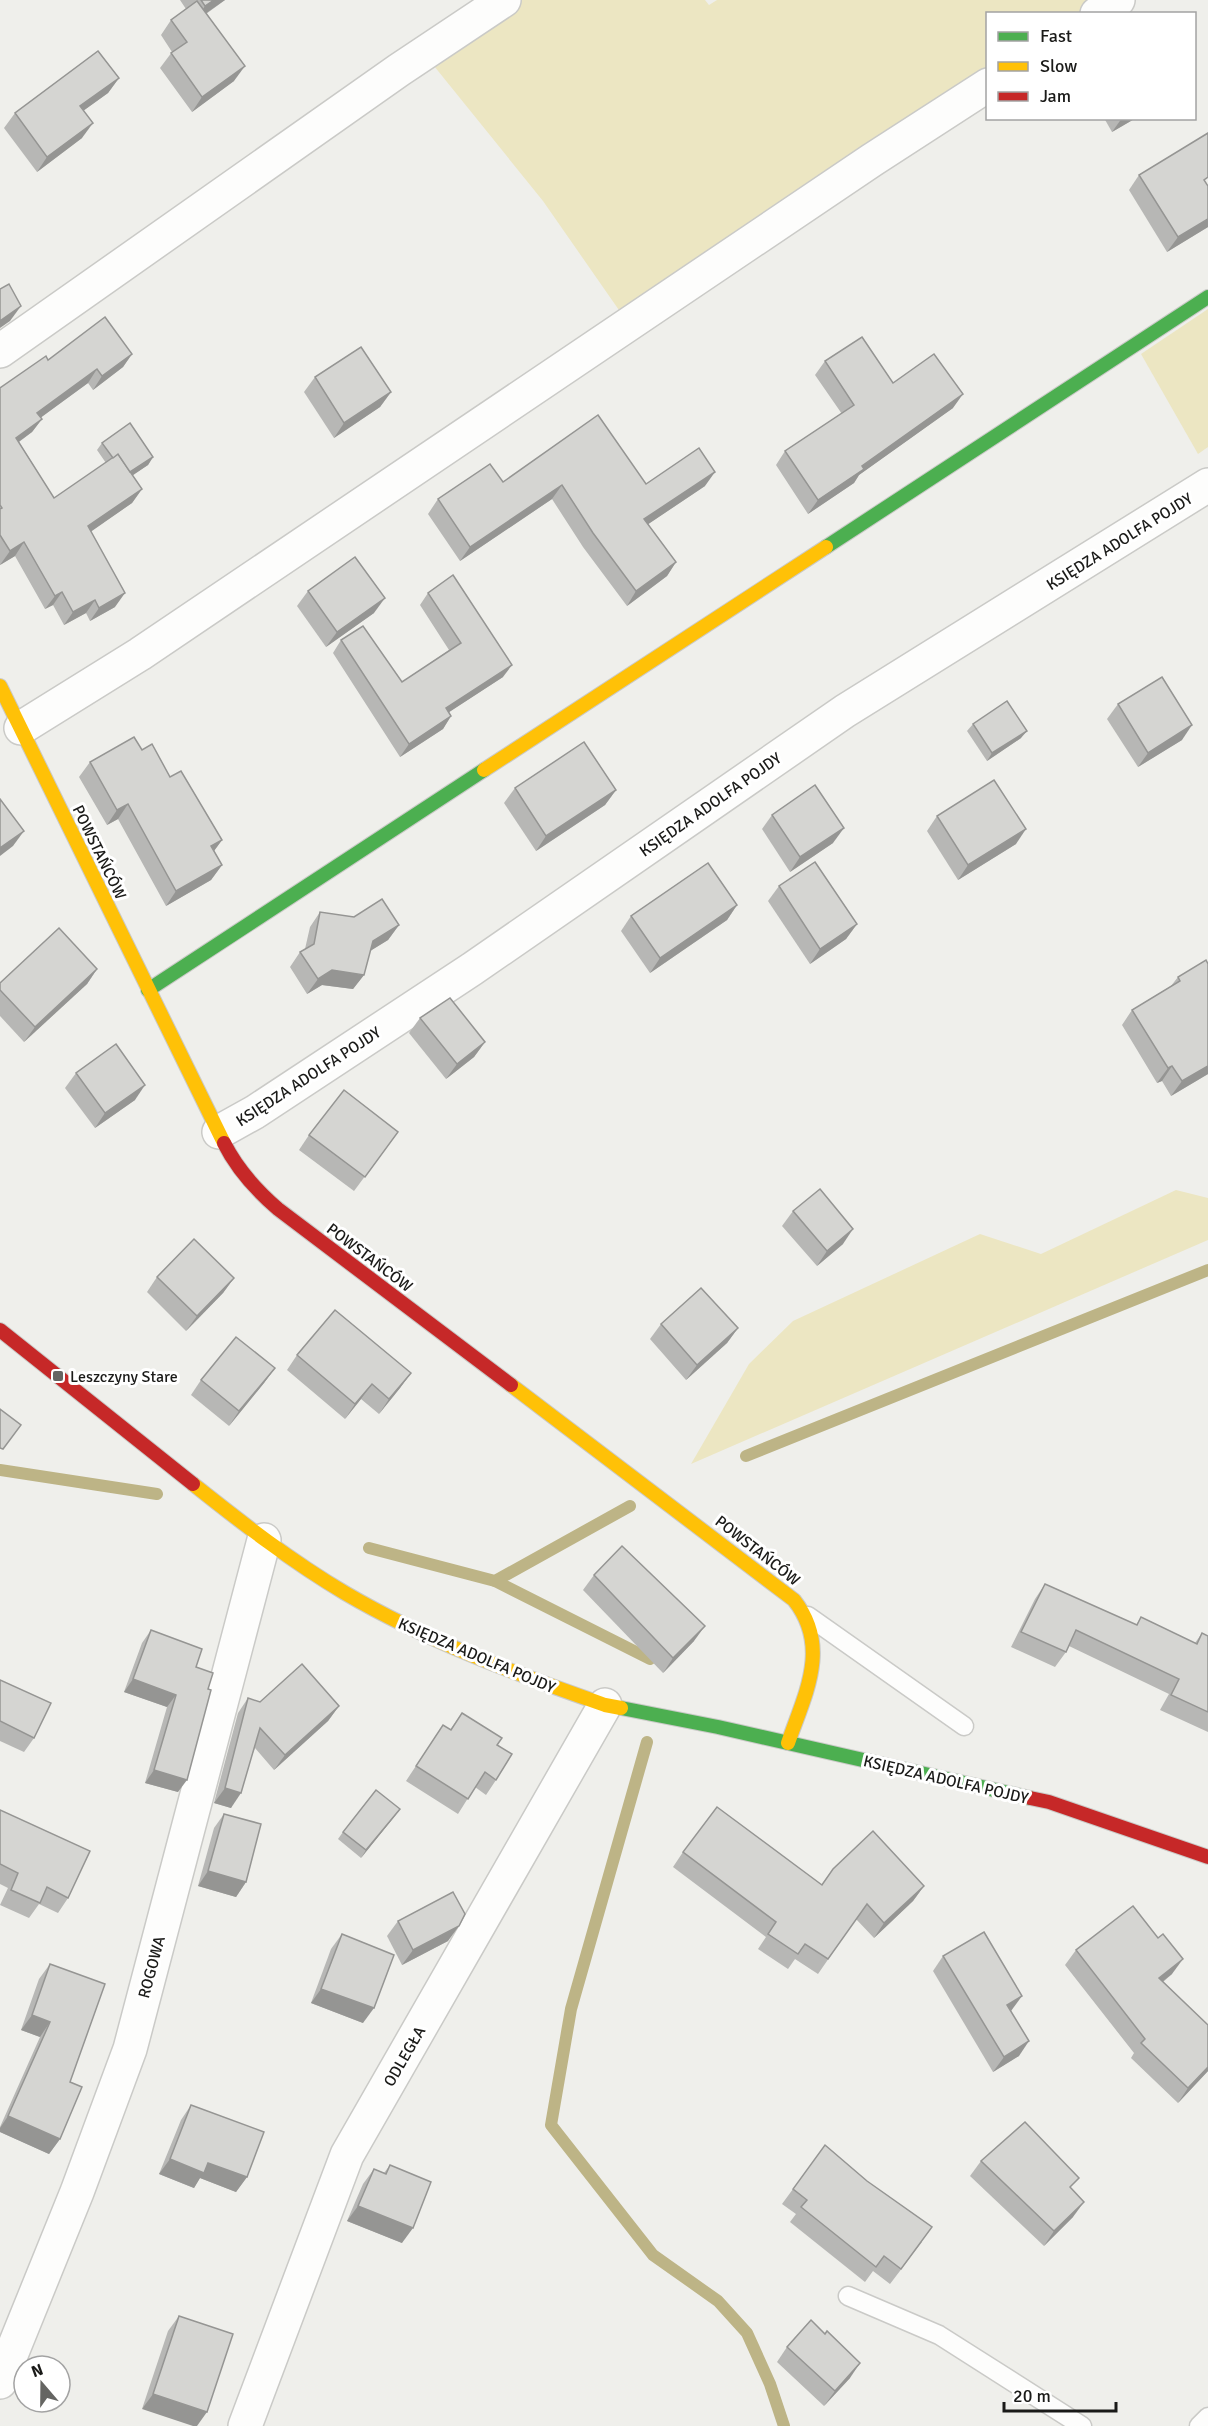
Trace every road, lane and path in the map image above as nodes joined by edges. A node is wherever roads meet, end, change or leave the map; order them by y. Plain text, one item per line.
1 (504, 0) edge
2 (1118, 0) edge
3 (1100, 12) edge
4 (986, 86) edge
5 (1208, 297) edge
6 (0, 351) edge
7 (1208, 485) edge
8 (0, 686) edge
9 (21, 728) junction
10 (148, 990) junction
11 (219, 1132) junction
12 (0, 1330) edge
13 (264, 1539) junction
14 (804, 1614) junction
15 (605, 1705) junction
16 (964, 1726) dead end
17 (789, 1743) junction
18 (1208, 1857) edge
19 (848, 2296) dead end
20 (0, 2382) edge
21 (1208, 2417) edge
22 (244, 2426) edge
23 (1082, 2426) edge
24 (1199, 2426) edge

1 - 6 street
2 - 3 street
4 - 9 street
5 - 10 street
7 - 11 street, KSIĘDZA ADOLFA POJDY
8 - 9 street, POWSTAŃCÓW
9 - 10 street, POWSTAŃCÓW
10 - 11 street, POWSTAŃCÓW
11 - 14 street, POWSTAŃCÓW
12 - 13 street, KSIĘDZA ADOLFA POJDY
13 - 15 street, KSIĘDZA ADOLFA POJDY
13 - 20 street, ROGOWA
14 - 16 lane
14 - 17 street, POWSTAŃCÓW
15 - 17 street, KSIĘDZA ADOLFA POJDY
15 - 22 street, ODLEGŁA
17 - 18 street, KSIĘDZA ADOLFA POJDY
19 - 23 lane
21 - 24 lane

